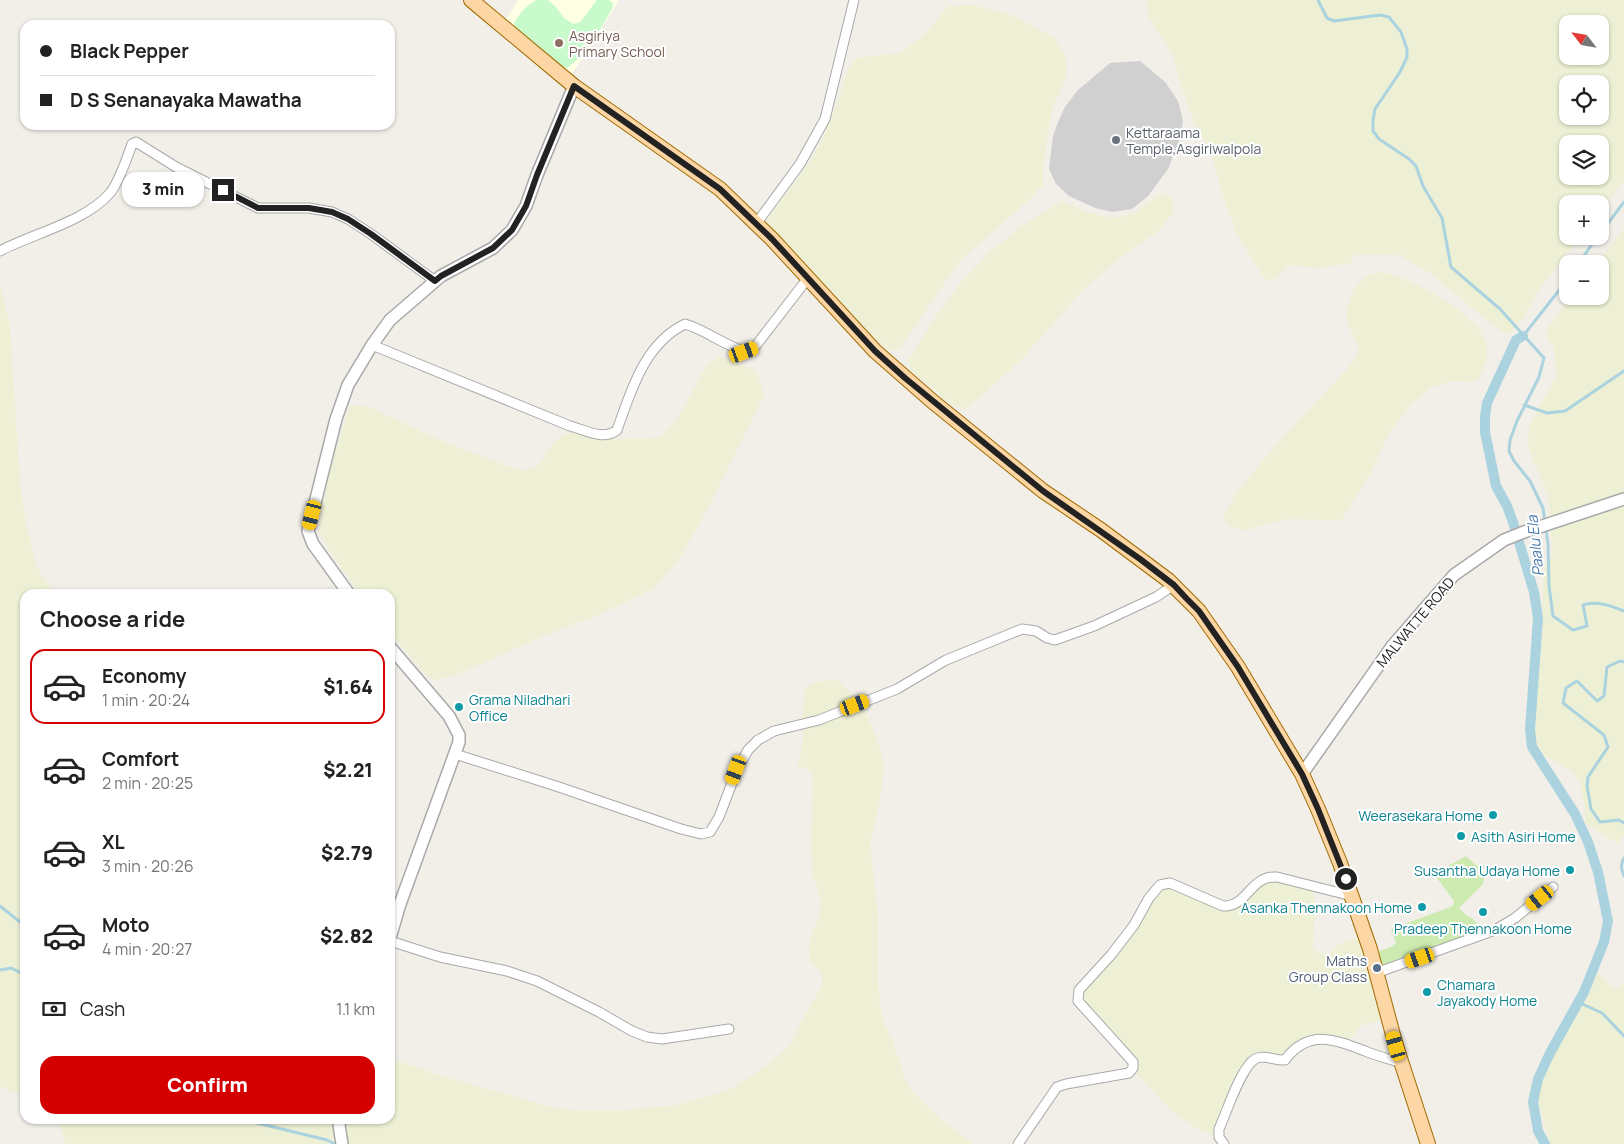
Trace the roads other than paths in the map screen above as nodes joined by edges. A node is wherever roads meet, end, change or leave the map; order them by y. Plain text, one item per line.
1 (471, 0) edge
2 (854, 0) edge
3 (574, 86) junction
4 (756, 224) junction
5 (0, 251) edge
6 (808, 278) junction
7 (435, 281) junction
8 (372, 345) junction
9 (1624, 499) edge
10 (1174, 585) junction
11 (345, 589) edge
12 (395, 653) edge
13 (455, 754) junction
14 (1302, 774) junction
15 (1553, 887) dead end
16 (1352, 896) junction
17 (395, 922) edge
18 (395, 941) edge
19 (1376, 973) junction
20 (729, 1029) dead end
21 (1402, 1064) junction
22 (339, 1124) edge
23 (342, 1144) edge
24 (1018, 1144) edge
25 (1224, 1144) edge
26 (1428, 1144) edge

1 - 3 main road
2 - 4 street
3 - 4 main road
3 - 7 street
4 - 6 main road
5 - 7 street
6 - 8 street
6 - 10 main road
7 - 8 street
8 - 11 street
9 - 14 street, MALWATTE ROAD
10 - 13 street
10 - 14 main road
12 - 13 street
13 - 17 street
14 - 16 main road
15 - 19 street
16 - 19 main road
16 - 24 street
18 - 20 street
19 - 21 main road
21 - 25 street
21 - 26 main road
22 - 23 street

